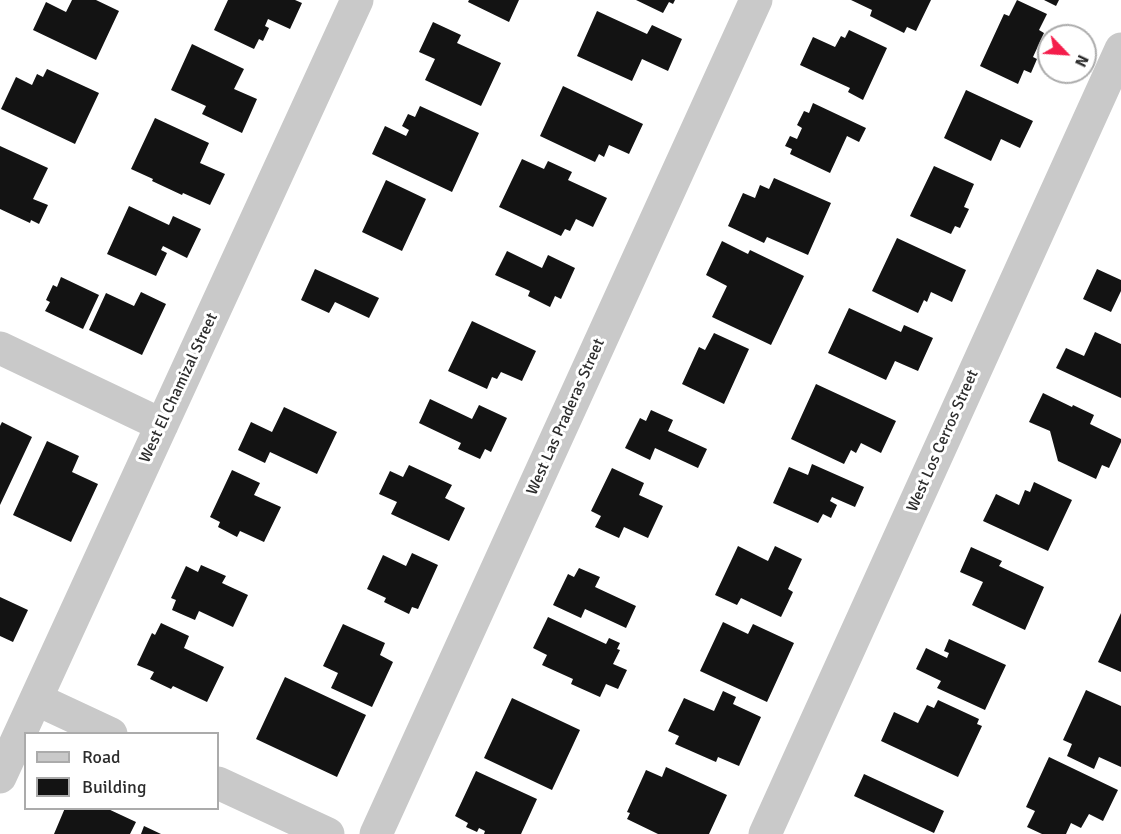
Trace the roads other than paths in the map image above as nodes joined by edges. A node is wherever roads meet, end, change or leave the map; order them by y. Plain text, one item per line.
1 (357, 0) edge
2 (756, 0) edge
3 (1121, 49) edge
4 (0, 348) edge
5 (162, 425) junction
6 (36, 699) junction
7 (107, 732) edge
8 (0, 777) edge
9 (219, 783) edge
10 (328, 834) edge
11 (376, 834) edge
12 (765, 834) edge

1 - 5 street, West El Chamizal Street
2 - 11 street, West Las Praderas Street
3 - 12 street, West Los Cerros Street
4 - 5 street
5 - 6 street, West El Chamizal Street
6 - 7 street
6 - 8 street, West El Chamizal Street
9 - 10 street

